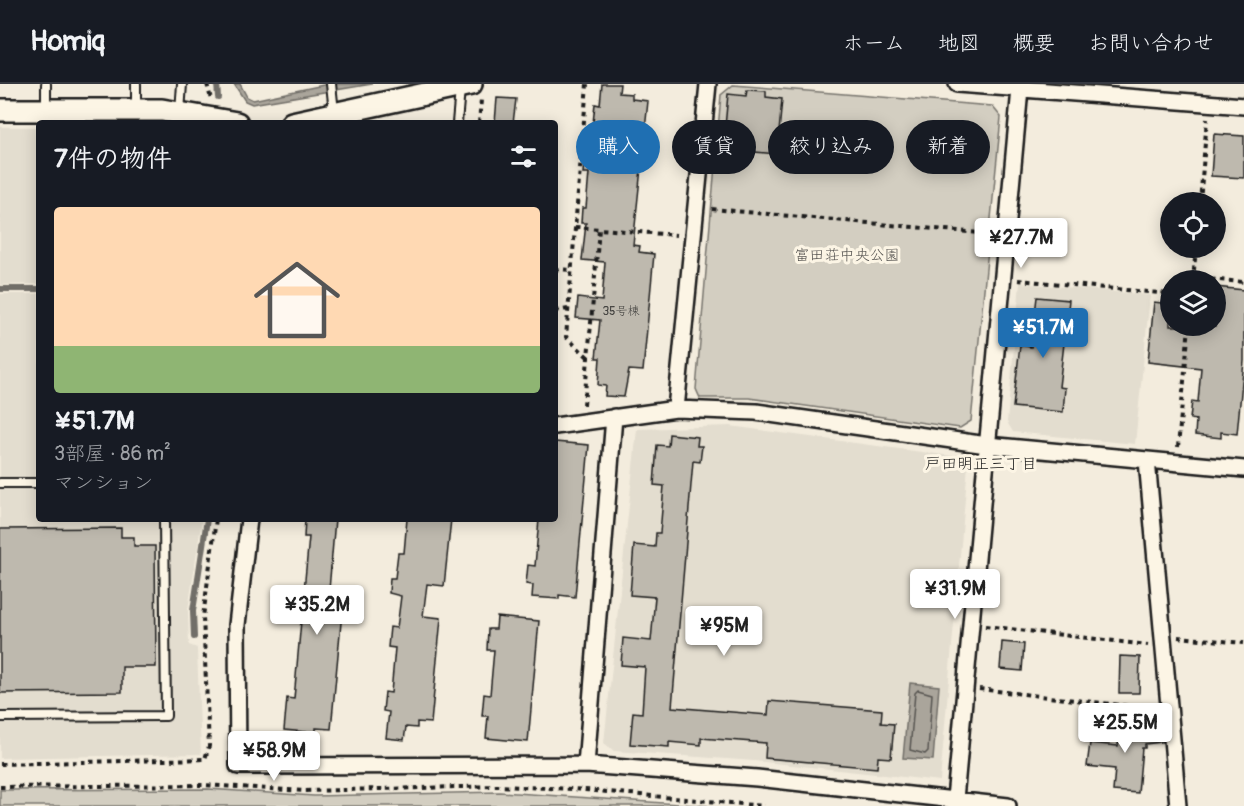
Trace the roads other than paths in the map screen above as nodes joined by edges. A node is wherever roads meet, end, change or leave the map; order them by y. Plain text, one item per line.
1 (46, 84) edge
2 (136, 84) edge
3 (182, 84) edge
4 (331, 84) edge
5 (708, 84) edge
6 (957, 84) edge
7 (471, 89) edge
8 (1020, 89) junction
9 (1244, 106) edge
10 (0, 110) edge
11 (46, 110) junction
12 (136, 110) junction
13 (334, 111) edge
14 (168, 113) junction
15 (216, 120) edge
16 (302, 120) edge
17 (458, 120) edge
18 (676, 409) junction
19 (614, 417) junction
20 (558, 426) edge
21 (987, 445) junction
22 (1147, 460) junction
23 (1244, 469) edge
24 (0, 483) edge
25 (36, 483) edge
26 (164, 522) edge
27 (249, 522) edge
28 (0, 717) edge
29 (586, 765) junction
30 (955, 799) junction
31 (1008, 806) edge
32 (1178, 806) edge

1 - 11 lane
2 - 12 lane
3 - 14 lane
4 - 13 lane
5 - 18 street
6 - 8 street
7 - 13 street
7 - 17 lane
8 - 9 street
8 - 21 street
10 - 11 street
11 - 12 street
12 - 14 street
13 - 16 street
14 - 15 street
18 - 19 street
18 - 21 street
19 - 20 street
19 - 29 street
21 - 22 street
21 - 30 street
22 - 23 street
22 - 32 street
24 - 25 lane
26 - 28 lane
27 - 29 street
29 - 30 street
30 - 31 street

